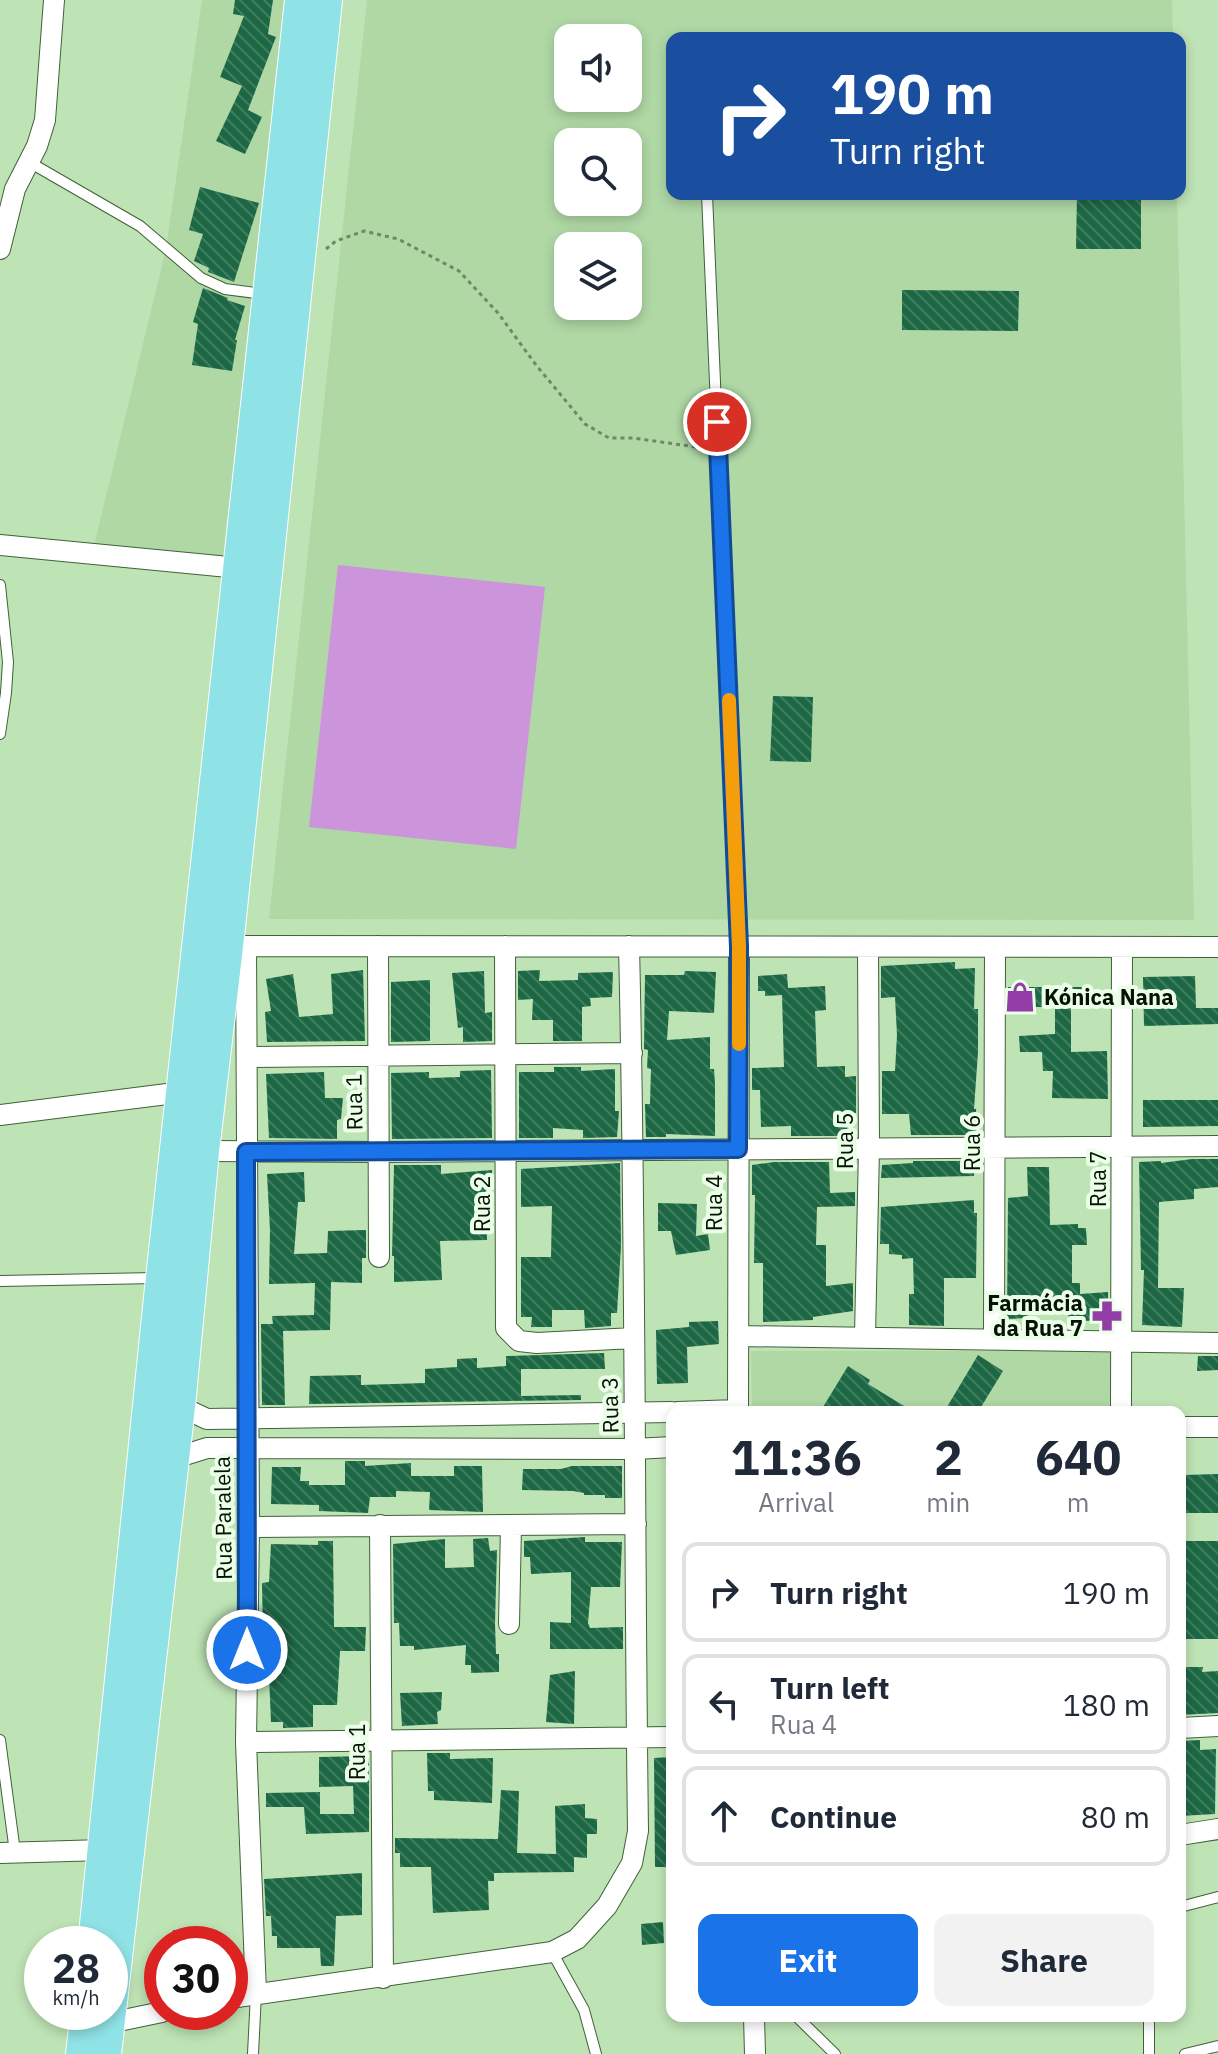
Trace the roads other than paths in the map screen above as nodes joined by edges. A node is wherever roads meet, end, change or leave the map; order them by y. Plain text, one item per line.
1 (54, 0) edge
2 (301, 0) edge
3 (326, 0) edge
4 (29, 162) junction
5 (707, 200) edge
6 (0, 249) edge
7 (271, 295) junction
8 (0, 545) edge
9 (239, 568) junction
10 (0, 585) edge
11 (0, 734) edge
12 (237, 946) junction
13 (378, 946) junction
14 (505, 946) junction
15 (629, 946) junction
16 (739, 947) junction
17 (868, 947) junction
18 (995, 947) junction
19 (1122, 947) junction
20 (1218, 947) edge
21 (632, 1053) junction
22 (505, 1056) junction
23 (247, 1057) junction
24 (378, 1057) junction
25 (183, 1092) junction
26 (0, 1115) edge
27 (1122, 1146) junction
28 (1218, 1146) edge
29 (996, 1147) junction
30 (869, 1148) junction
31 (738, 1149) junction
32 (634, 1150) junction
33 (203, 1151) junction
34 (506, 1151) junction
35 (246, 1152) junction
36 (379, 1152) junction
37 (379, 1257) dead end
38 (162, 1278) junction
39 (0, 1281) edge
40 (738, 1336) junction
41 (865, 1336) junction
42 (634, 1338) junction
43 (994, 1339) junction
44 (1121, 1341) junction
45 (1218, 1343) edge
46 (179, 1406) junction
47 (738, 1406) edge
48 (1121, 1406) edge
49 (666, 1412) edge
50 (633, 1413) junction
51 (246, 1418) junction
52 (1186, 1427) edge
53 (1218, 1427) edge
54 (666, 1447) edge
55 (246, 1448) junction
56 (635, 1449) junction
57 (172, 1459) junction
58 (636, 1524) junction
59 (380, 1525) junction
60 (511, 1525) junction
61 (249, 1527) junction
62 (509, 1624) dead end
63 (1218, 1726) edge
64 (1186, 1728) edge
65 (636, 1736) junction
66 (666, 1737) edge
67 (0, 1740) edge
68 (381, 1740) junction
69 (246, 1742) junction
70 (1218, 1829) edge
71 (1186, 1834) edge
72 (104, 1850) junction
73 (8, 1852) edge
74 (1218, 1897) edge
75 (1186, 1905) edge
76 (96, 1926) edge
77 (114, 1926) edge
78 (552, 1952) junction
79 (383, 1978) junction
80 (256, 1993) junction
81 (248, 1995) edge
82 (754, 2022) edge
83 (802, 2022) edge
84 (1149, 2022) edge
85 (101, 2030) edge
86 (1218, 2046) edge
87 (82, 2054) edge
88 (253, 2054) edge
89 (596, 2054) edge
90 (755, 2054) edge
91 (835, 2054) edge
92 (1149, 2054) edge
93 (1185, 2054) edge

1 - 4 street
2 - 7 main road
3 - 12 main road
4 - 6 street
4 - 7 lane
5 - 16 lane
7 - 9 main road
8 - 9 street
9 - 25 main road
10 - 11 lane
12 - 13 street
12 - 23 street, Rua Paralela
12 - 33 main road
13 - 14 street
13 - 24 street, Rua 1
14 - 15 street
14 - 22 street, Rua 2
15 - 16 street
15 - 21 street, Rua 3
16 - 17 street
16 - 31 street, Rua 4
17 - 18 street
17 - 30 street, Rua 5
18 - 19 street
18 - 29 street, Rua 6
19 - 20 street
19 - 27 street, Rua 7
21 - 22 street
21 - 32 street, Rua 3
22 - 24 street
22 - 34 street, Rua 2
23 - 24 street
23 - 35 street, Rua Paralela
24 - 36 street, Rua 1
25 - 26 street
25 - 38 main road
27 - 28 street
27 - 29 street
27 - 44 street, Rua 7
29 - 30 street
29 - 43 street, Rua 6
30 - 31 street
30 - 41 street, Rua 5
31 - 32 street
31 - 40 street, Rua 4
32 - 34 street
32 - 42 street, Rua 3
33 - 35 street
33 - 46 main road
34 - 36 street
34 - 42 street, Rua 2
35 - 36 street
35 - 51 street, Rua Paralela
36 - 37 street, Rua 1
38 - 39 lane
38 - 72 main road
40 - 41 street
40 - 47 street, Rua 4
41 - 43 street
42 - 50 street, Rua 3
43 - 44 street
44 - 45 street
44 - 48 street, Rua 7
46 - 51 street
46 - 57 main road
49 - 50 street
50 - 51 street
50 - 56 street, Rua 3
51 - 55 street, Rua Paralela
52 - 53 street
54 - 56 street
55 - 56 street
55 - 57 street
55 - 61 street, Rua Paralela
56 - 58 street, Rua 3
57 - 77 main road
58 - 60 street
58 - 65 street, Rua 3
59 - 60 street
59 - 61 street
59 - 68 street, Rua 1
60 - 62 street
61 - 69 street, Rua Paralela
63 - 64 street
65 - 66 street
65 - 68 street
65 - 78 street, Rua 3
67 - 73 lane
68 - 69 street
68 - 79 street, Rua 1
69 - 80 street, Rua Paralela
70 - 71 street
72 - 73 street
72 - 76 main road
74 - 75 lane
78 - 79 street
78 - 89 lane
79 - 80 street
80 - 81 street
80 - 88 lane
82 - 90 street
83 - 91 lane
84 - 92 lane
85 - 87 main road
86 - 93 lane

